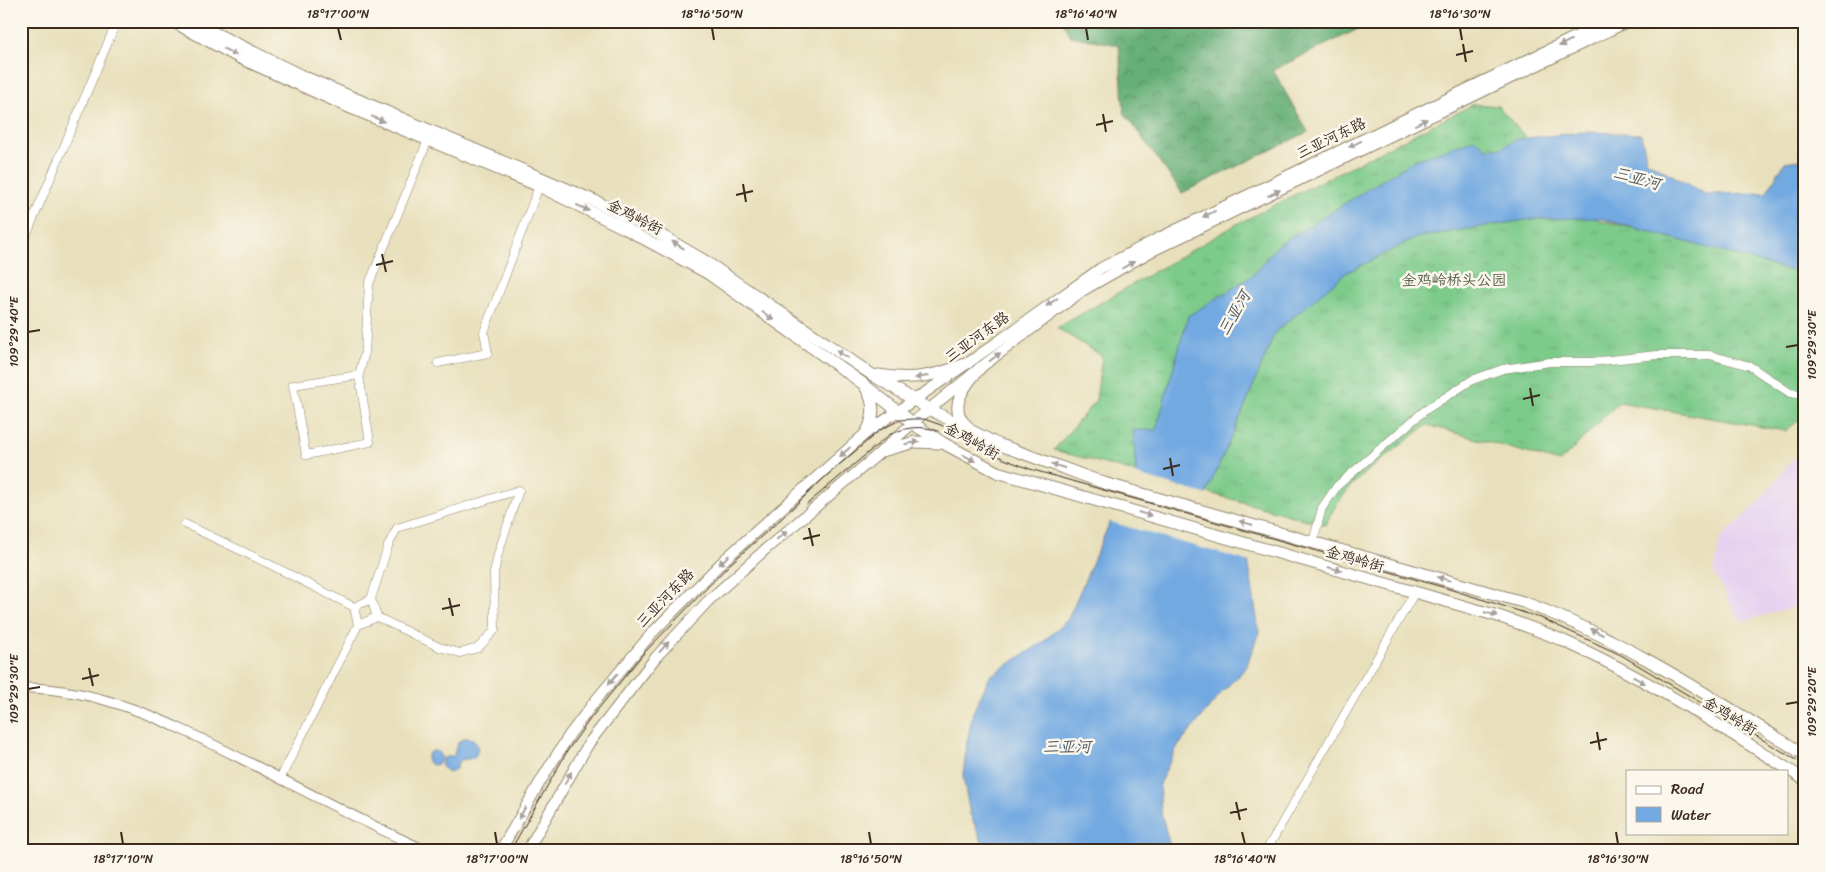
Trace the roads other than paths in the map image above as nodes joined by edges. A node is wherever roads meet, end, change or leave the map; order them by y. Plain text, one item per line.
1 (117, 21) edge
2 (172, 21) edge
3 (190, 21) edge
4 (1608, 21) edge
5 (1629, 21) edge
6 (428, 140) junction
7 (539, 186) junction
8 (21, 248) edge
9 (438, 363) dead end
10 (968, 363) junction
11 (980, 368) junction
12 (871, 374) junction
13 (359, 375) junction
14 (862, 383) junction
15 (1805, 395) edge
16 (913, 400) junction
17 (929, 409) junction
18 (897, 410) junction
19 (912, 423) junction
20 (866, 433) junction
21 (975, 434) junction
22 (943, 443) junction
23 (882, 451) junction
24 (185, 524) dead end
25 (1313, 542) junction
26 (1415, 592) junction
27 (372, 598) junction
28 (354, 607) junction
29 (377, 617) junction
30 (358, 625) junction
31 (21, 688) edge
32 (1805, 755) edge
33 (280, 779) junction
34 (1805, 780) edge
35 (427, 851) edge
36 (500, 851) edge
37 (527, 851) edge
38 (1266, 851) edge

1 - 8 street
2 -> 6 main road, 金鸡岭街
12 -> 3 main road, 金鸡岭街
4 -> 10 main road, 三亚河东路
11 -> 5 main road, 三亚河东路
6 - 7 main road, 金鸡岭街
6 - 13 street
7 - 9 street
7 -> 14 main road, 金鸡岭街
10 -> 12 main road
10 - 16 main road, 三亚河东路
11 - 17 main road, 三亚河东路
11 - 21 main road
12 - 16 main road, 金鸡岭街
13 - 13 street
14 - 18 main road, 金鸡岭街
14 - 20 main road
15 - 25 street
16 - 17 main road, 金鸡岭街
16 - 18 main road, 三亚河东路
17 - 19 main road, 三亚河东路
17 - 21 main road, 金鸡岭街
18 - 19 main road, 金鸡岭街
18 - 20 main road, 三亚河东路
19 - 22 main road, 金鸡岭街
19 - 23 main road, 三亚河东路
20 -> 36 main road, 三亚河东路
25 -> 21 main road, 金鸡岭街
23 -> 22 main road
22 -> 26 main road, 金鸡岭街
37 -> 23 main road, 三亚河东路
24 - 28 street
32 -> 25 main road, 金鸡岭街
26 -> 34 main road, 金鸡岭街
26 - 38 street
27 - 28 street
27 - 29 street
27 - 29 street
28 - 30 street
29 - 30 street
30 - 33 street
31 - 33 street
33 - 35 street

